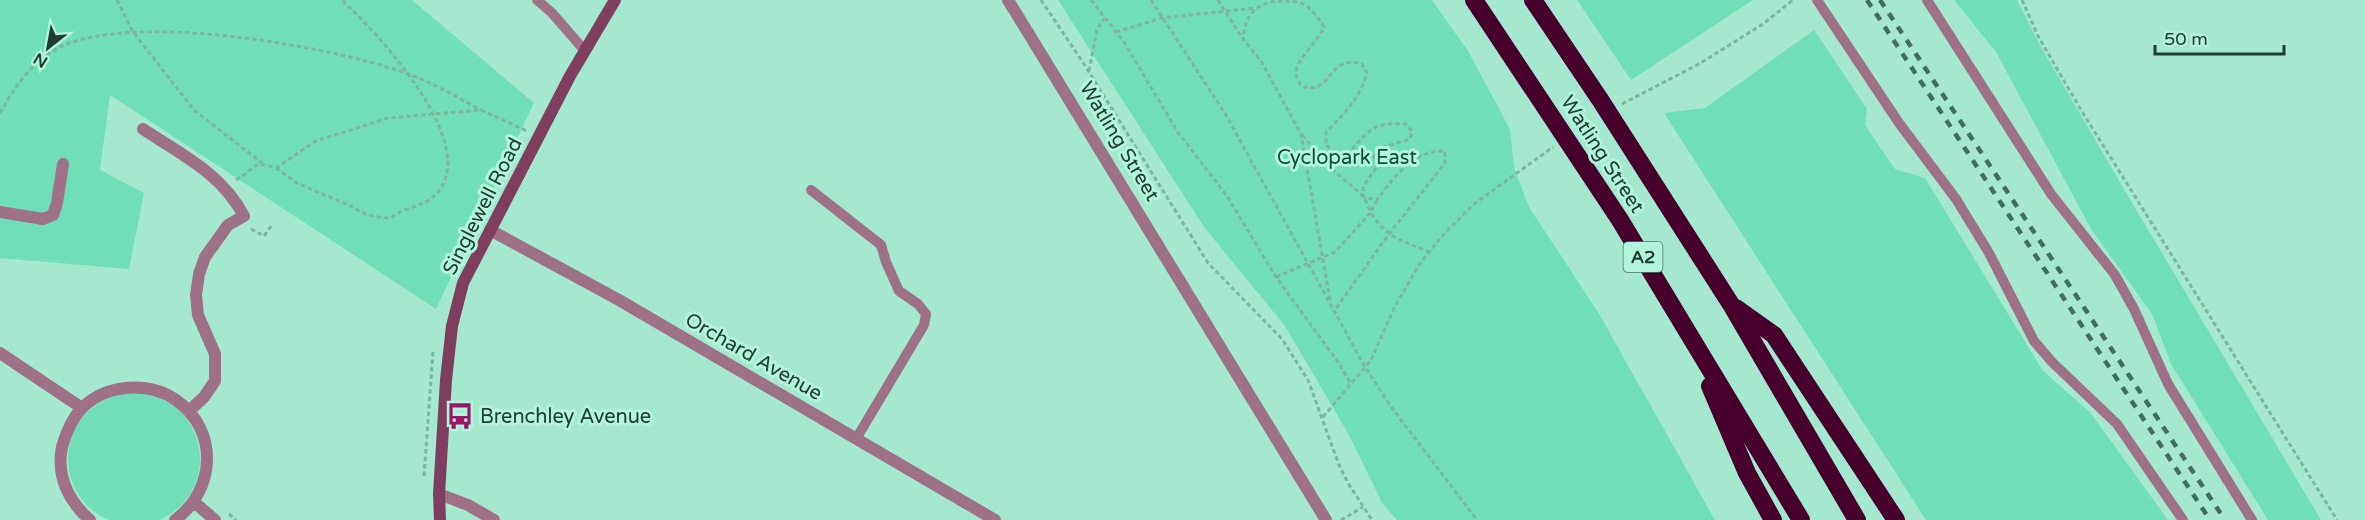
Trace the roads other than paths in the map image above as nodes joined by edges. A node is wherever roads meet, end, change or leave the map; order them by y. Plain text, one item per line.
1 (537, 0) edge
2 (615, 0) edge
3 (1008, 0) edge
4 (1474, 0) edge
5 (1533, 0) edge
6 (1817, 0) edge
7 (1927, 0) edge
8 (585, 51) junction
9 (143, 129) dead end
10 (63, 164) dead end
11 (811, 190) dead end
12 (0, 212) edge
13 (490, 230) junction
14 (1732, 306) junction
15 (1685, 324) junction
16 (0, 353) edge
17 (82, 408) junction
18 (189, 411) junction
19 (855, 439) junction
20 (439, 494) junction
21 (194, 502) junction
22 (89, 520) edge
23 (175, 520) edge
24 (215, 520) edge
25 (440, 520) edge
26 (494, 520) edge
27 (995, 520) edge
28 (1326, 520) edge
29 (1773, 520) edge
30 (1801, 520) edge
31 (1857, 520) edge
32 (1896, 520) edge
33 (2183, 520) edge
34 (2252, 520) edge

1 - 8 lane
2 - 8 street, Singlewell Road
3 - 28 street, Watling Street
4 - 15 highway, Watling Street / A2
5 - 14 highway, Watling Street / A2
6 - 33 lane
7 - 34 lane
8 - 13 street, Singlewell Road
9 - 18 street
10 - 12 street
11 - 19 lane
13 - 19 street, Orchard Avenue
13 - 20 street, Singlewell Road
14 - 31 highway, Watling Street / A2
14 - 32 highway
15 - 29 highway
15 - 30 highway, Watling Street / A2
16 - 17 street
17 - 18 street
17 - 22 street
18 - 21 street
19 - 27 street, Orchard Avenue
20 - 25 street, Singlewell Road
20 - 26 street
21 - 23 street
21 - 24 street

